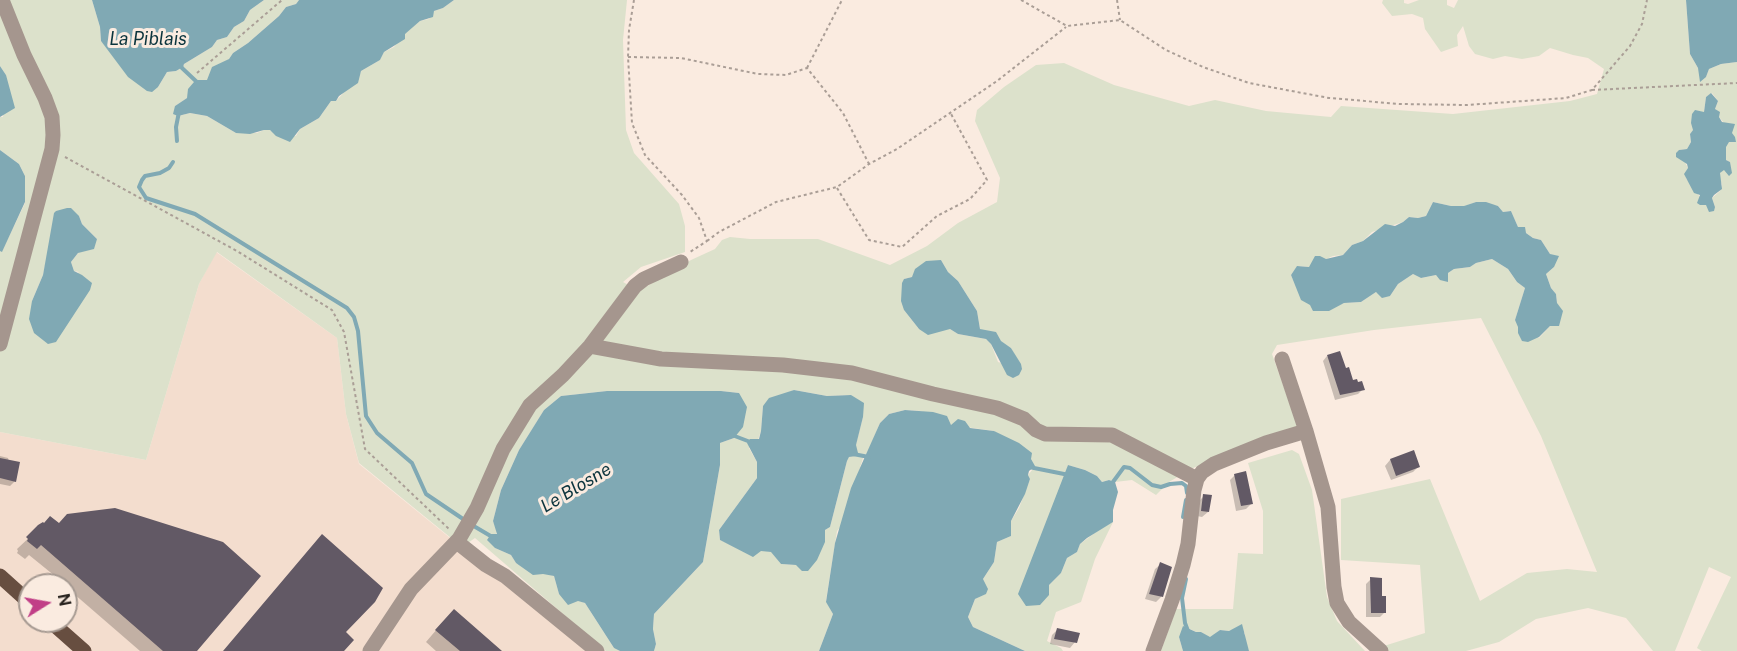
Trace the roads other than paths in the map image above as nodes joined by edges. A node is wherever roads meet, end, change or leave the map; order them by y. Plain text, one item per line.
1 (2, 0) edge
2 (681, 262) road end
3 (0, 344) edge
4 (591, 346) junction
5 (1282, 359) dead end
6 (1306, 431) junction
7 (1197, 479) junction
8 (458, 540) junction
9 (0, 576) edge
10 (18, 592) edge
11 (64, 633) edge
12 (84, 651) edge
13 (370, 651) edge
14 (597, 651) edge
15 (1153, 651) edge
16 (1382, 651) edge

1 - 3 street
2 - 4 street
4 - 7 street
4 - 8 street
5 - 6 street
6 - 7 street
6 - 16 street
7 - 15 street
8 - 13 street
8 - 14 street
9 - 10 main road
11 - 12 main road

